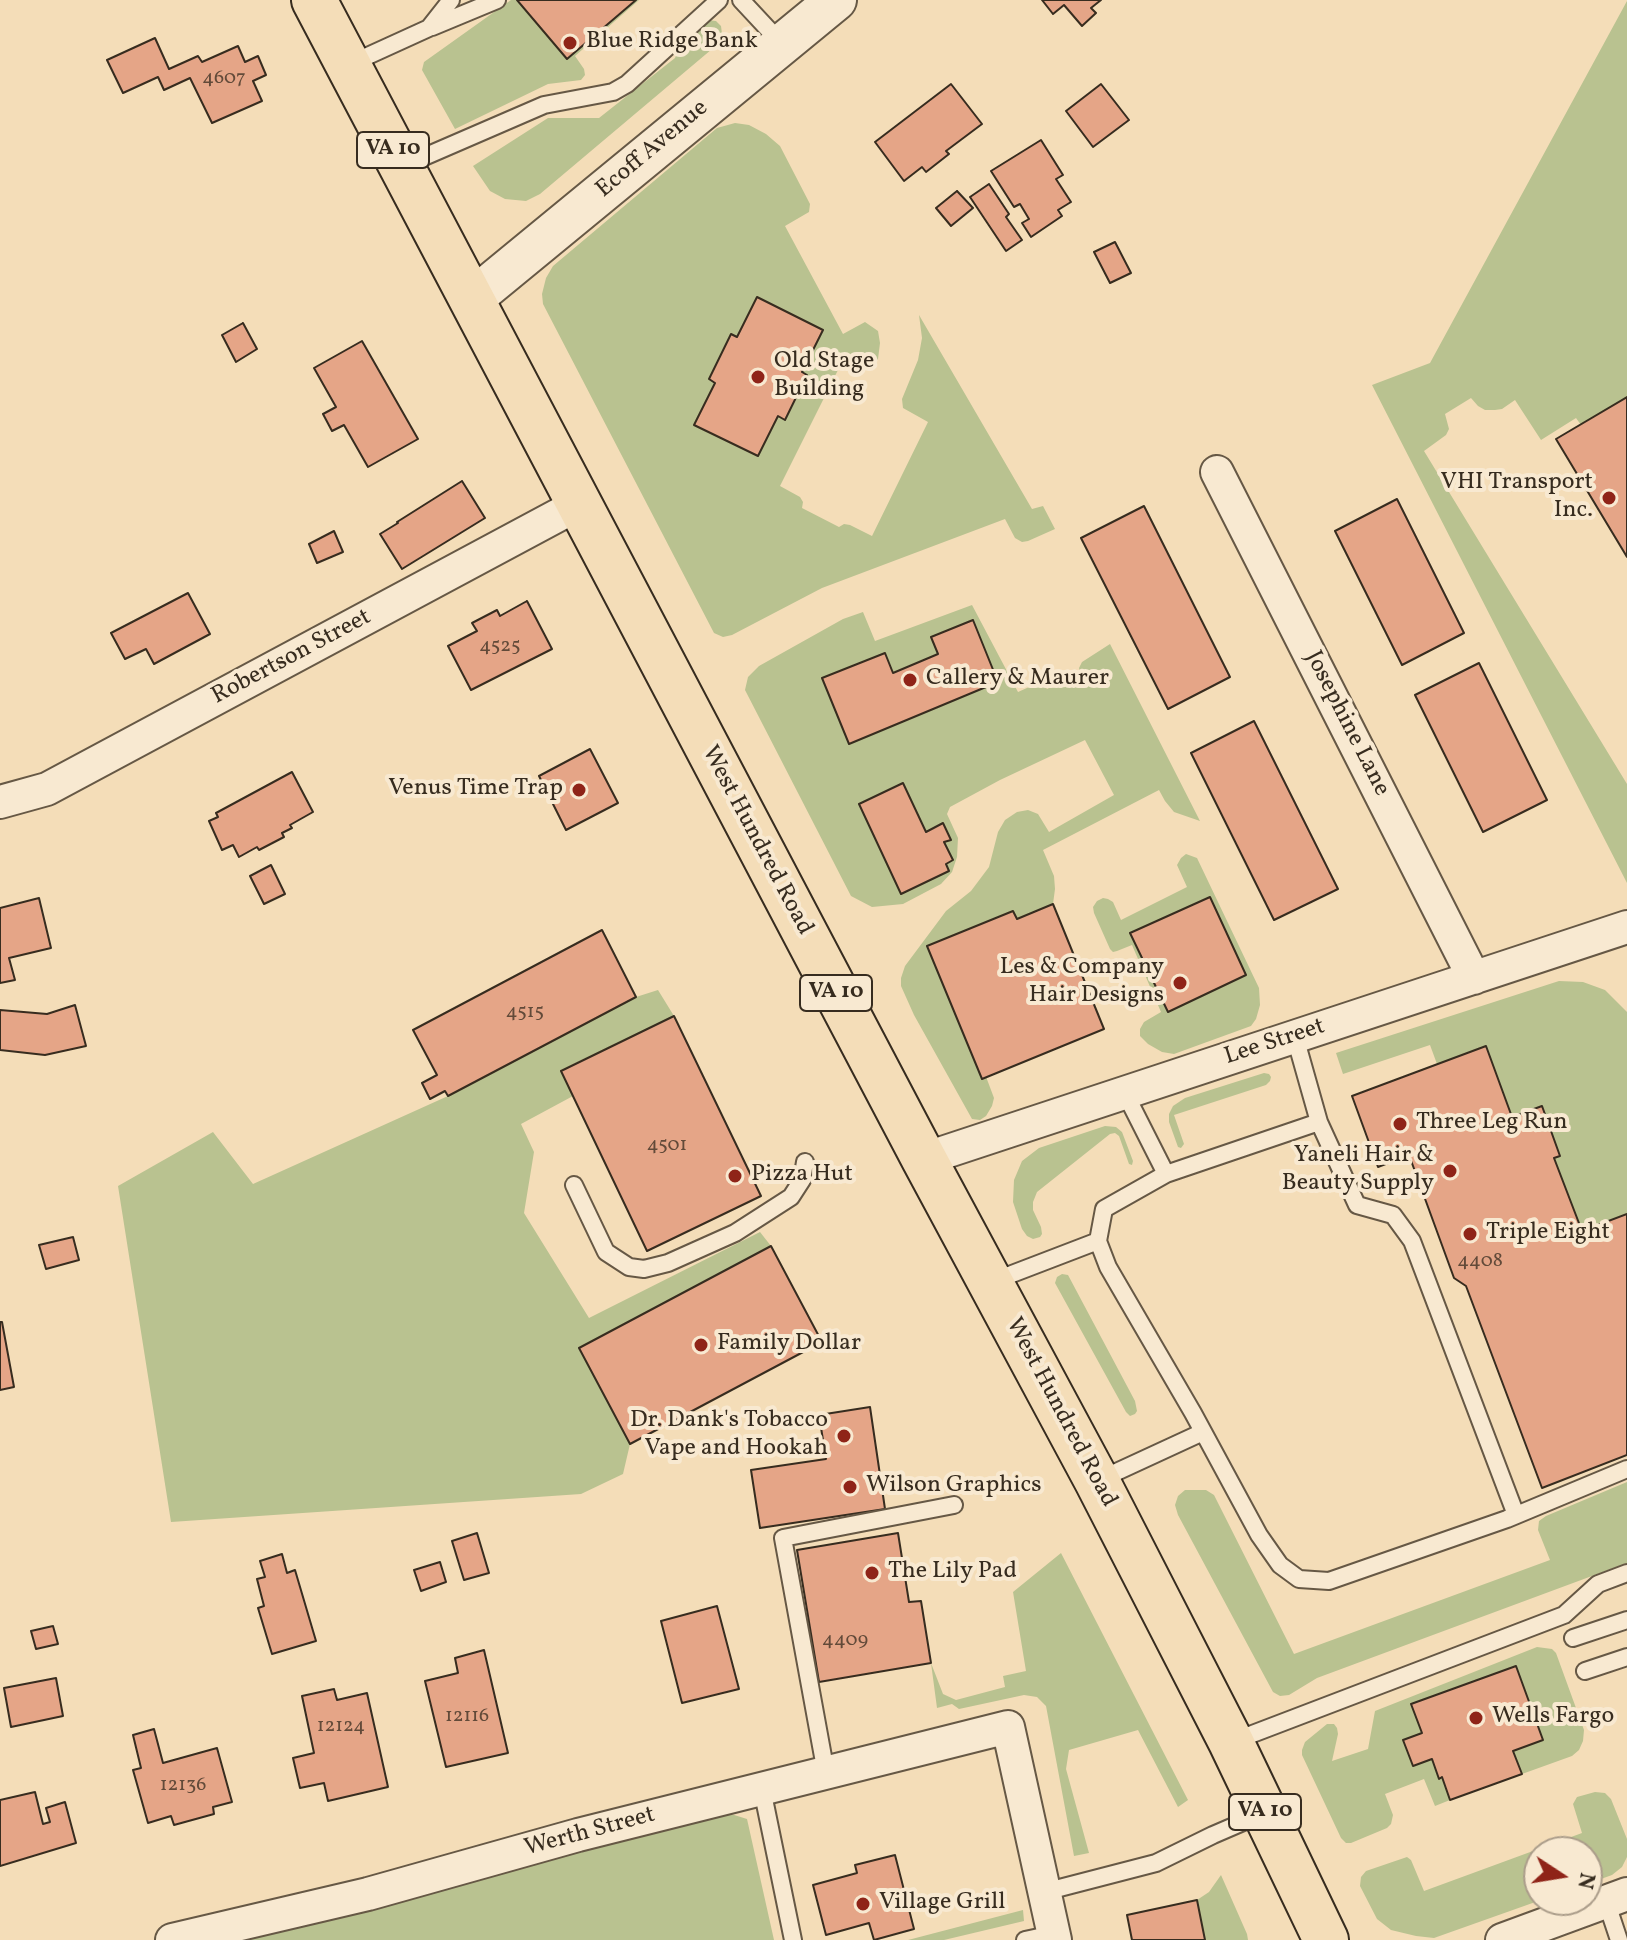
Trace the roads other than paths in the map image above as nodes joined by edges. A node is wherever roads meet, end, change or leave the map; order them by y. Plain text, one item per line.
1 (314, 0) edge
2 (451, 0) edge
3 (497, 0) edge
4 (719, 0) edge
5 (741, 0) edge
6 (836, 0) edge
7 (429, 28) junction
8 (782, 44) junction
9 (348, 65) junction
10 (401, 166) junction
11 (471, 300) junction
12 (1217, 472) dead end
13 (579, 504) junction
14 (0, 802) edge
15 (1626, 930) edge
16 (1474, 978) junction
17 (1295, 1037) junction
18 (1125, 1093) junction
19 (1319, 1122) junction
20 (924, 1159) junction
21 (805, 1162) dead end
22 (1166, 1174) junction
23 (574, 1185) dead end
24 (1098, 1241) junction
25 (990, 1282) junction
26 (1203, 1432) junction
27 (1627, 1469) edge
28 (1097, 1481) junction
29 (954, 1505) dead end
30 (1516, 1515) junction
31 (1627, 1573) edge
32 (1627, 1620) edge
33 (1573, 1638) dead end
34 (1627, 1657) edge
35 (1585, 1671) dead end
36 (1231, 1742) junction
37 (826, 1773) junction
38 (762, 1789) junction
39 (1265, 1812) junction
40 (1044, 1892) junction
41 (1617, 1897) edge
42 (1044, 1938) edge
43 (172, 1940) edge
44 (793, 1940) edge
45 (1326, 1940) edge
46 (1502, 1940) edge
47 (1619, 1940) edge

1 - 9 main road, West Hundred Road / VA 10
2 - 7 lane
3 - 7 lane
4 - 10 lane
5 - 8 lane
6 - 8 street, Ecoff Avenue
7 - 9 lane
8 - 11 street, Ecoff Avenue
9 - 10 main road, West Hundred Road / VA 10
10 - 11 main road, West Hundred Road / VA 10
11 - 13 main road, West Hundred Road / VA 10
12 - 16 street, Josephine Lane
13 - 14 street, Robertson Street
13 - 20 main road, West Hundred Road / VA 10
15 - 16 street, Lee Street
16 - 17 street, Lee Street
17 - 18 street, Lee Street
17 - 19 lane
18 - 20 street, Lee Street
18 - 22 lane
19 - 22 lane
19 - 30 lane
20 - 25 main road, West Hundred Road / VA 10
21 - 23 lane
22 - 24 lane
24 - 25 lane
24 - 26 lane
25 - 28 main road, West Hundred Road / VA 10
26 - 28 lane
26 - 30 lane
27 - 30 lane
28 - 36 main road, West Hundred Road / VA 10
29 - 37 lane
31 - 36 lane
32 - 33 lane
34 - 35 lane
36 - 39 main road, West Hundred Road / VA 10
37 - 38 street, Werth Street
37 - 40 street, Werth Street
38 - 43 street, Werth Street
38 - 44 lane
39 - 40 lane
39 - 45 main road, West Hundred Road / VA 10
40 - 42 street
41 - 46 street
41 - 47 lane

